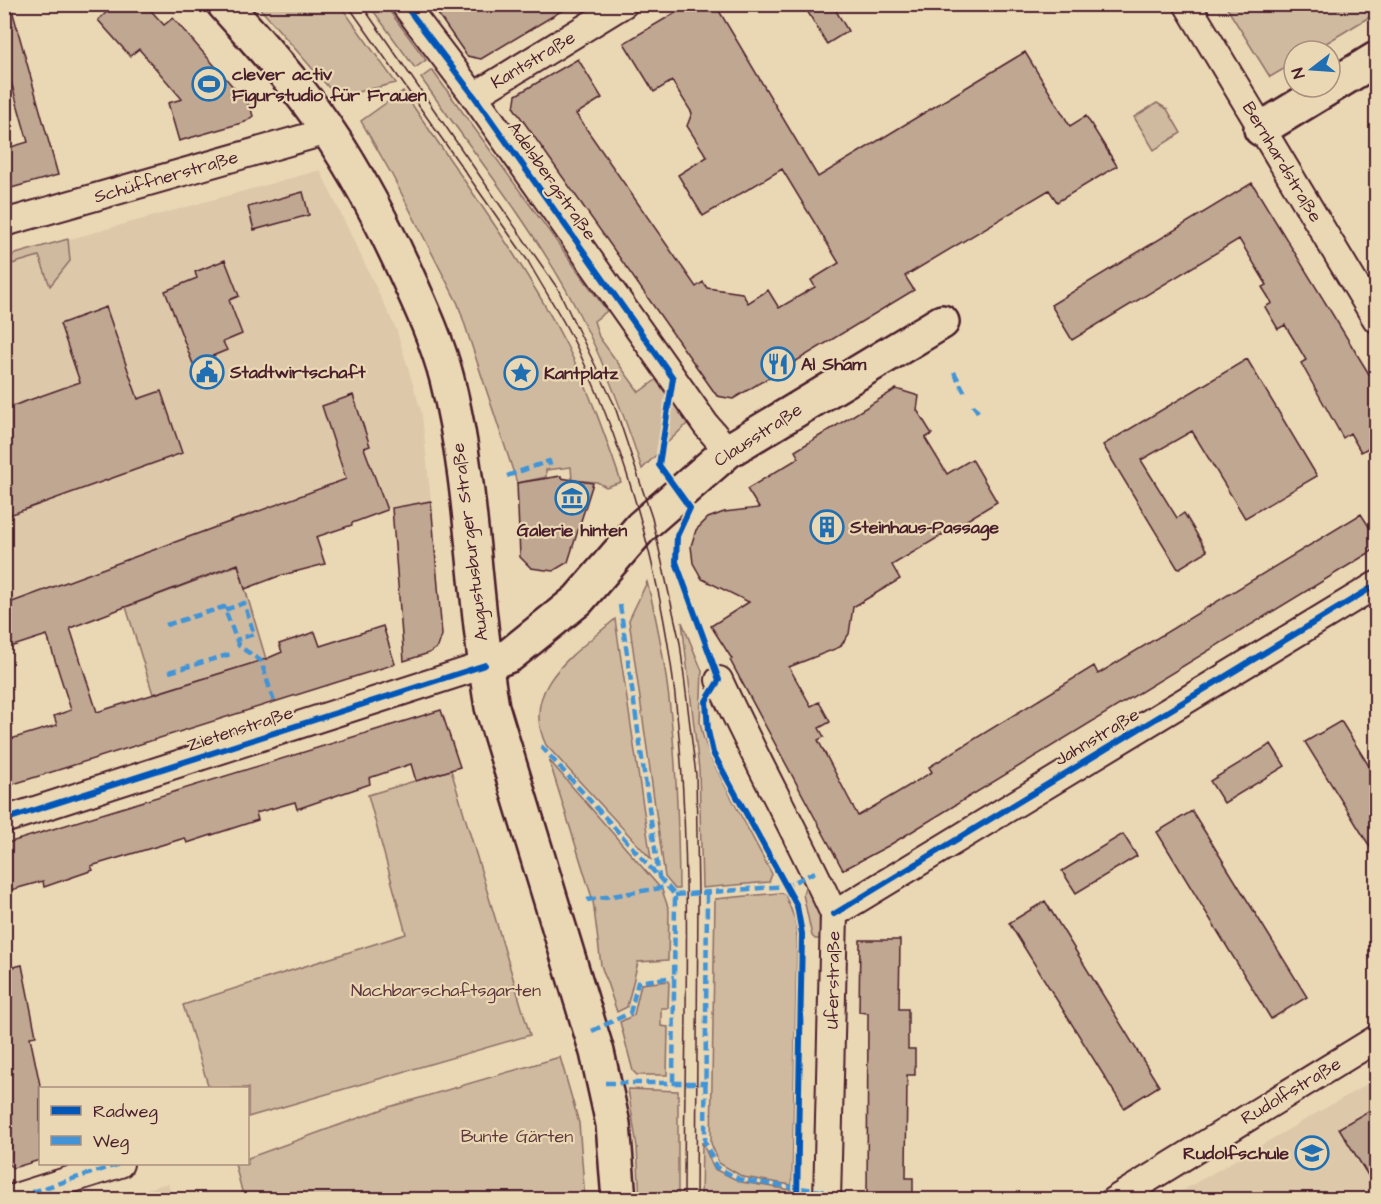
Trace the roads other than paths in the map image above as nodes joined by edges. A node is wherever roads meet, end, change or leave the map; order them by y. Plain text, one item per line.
1 (224, 4) edge
2 (404, 4) edge
3 (624, 4) edge
4 (1186, 4) edge
5 (1377, 59) edge
6 (474, 96) junction
7 (1261, 129) junction
8 (328, 131) junction
9 (4, 223) edge
10 (1377, 320) edge
11 (942, 322) dead end
12 (728, 451) junction
13 (1377, 585) edge
14 (484, 665) junction
15 (719, 680) dead end
16 (4, 820) edge
17 (834, 914) junction
18 (1377, 1039) edge
19 (117, 1165) edge
20 (6, 1200) edge
21 (619, 1200) edge
22 (827, 1200) edge
23 (1114, 1200) edge

1 - 8 main road, Augustusburger Straße
2 - 6 street, Adelsbergstraße
3 - 6 street, Kantstraße
4 - 7 street, Bernhardstraße
5 - 7 main road
6 - 12 street, Adelsbergstraße
7 - 10 street, Bernhardstraße
8 - 9 street, Schüffnerstraße
8 - 14 main road, Augustusburger Straße
11 - 12 main road, Clausstraße
12 - 14 main road, Clausstraße
13 - 17 street, Jahnstraße
14 - 16 street, Zietenstraße
14 - 21 main road, Augustusburger Straße
15 - 17 street, Uferstraße
17 - 22 street, Uferstraße
18 - 23 street, Rudolfstraße
19 - 20 street

